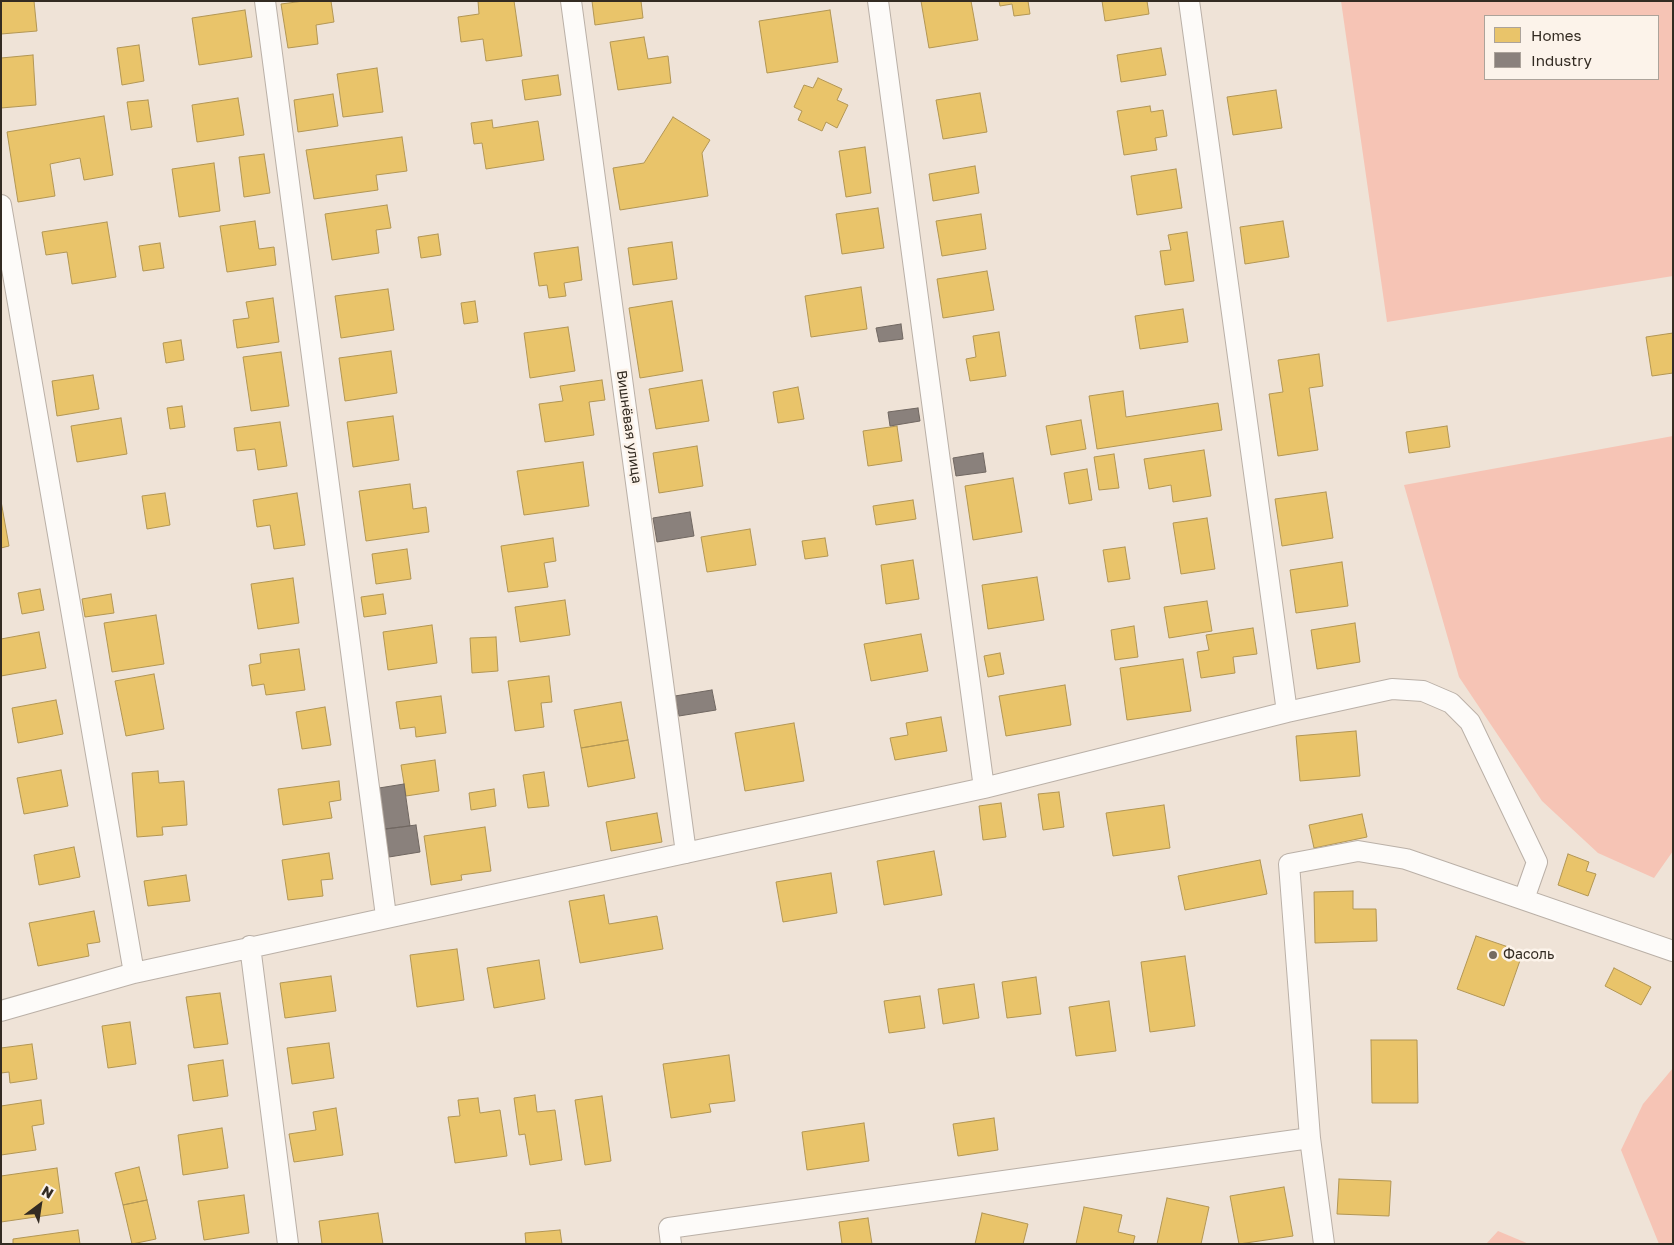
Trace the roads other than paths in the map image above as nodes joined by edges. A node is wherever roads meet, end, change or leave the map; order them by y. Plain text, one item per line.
1 (265, 1) edge
2 (571, 1) edge
3 (878, 1) edge
4 (1190, 1) edge
5 (1, 205) edge
6 (1287, 712) junction
7 (984, 788) junction
8 (686, 853) junction
9 (1524, 899) junction
10 (386, 916) junction
11 (250, 946) junction
12 (1673, 951) edge
13 (134, 973) junction
14 (1, 1011) edge
15 (1310, 1138) junction
16 (288, 1244) edge
17 (670, 1244) edge
18 (1324, 1244) edge

1 - 10 street
2 - 8 street, Вишнёвая улица
3 - 7 street
4 - 6 street
5 - 13 street
6 - 7 street
6 - 9 street
7 - 8 street
8 - 10 street
9 - 12 street
9 - 15 street
10 - 11 street
11 - 13 street
11 - 16 street
13 - 14 street
15 - 17 street
15 - 18 street

